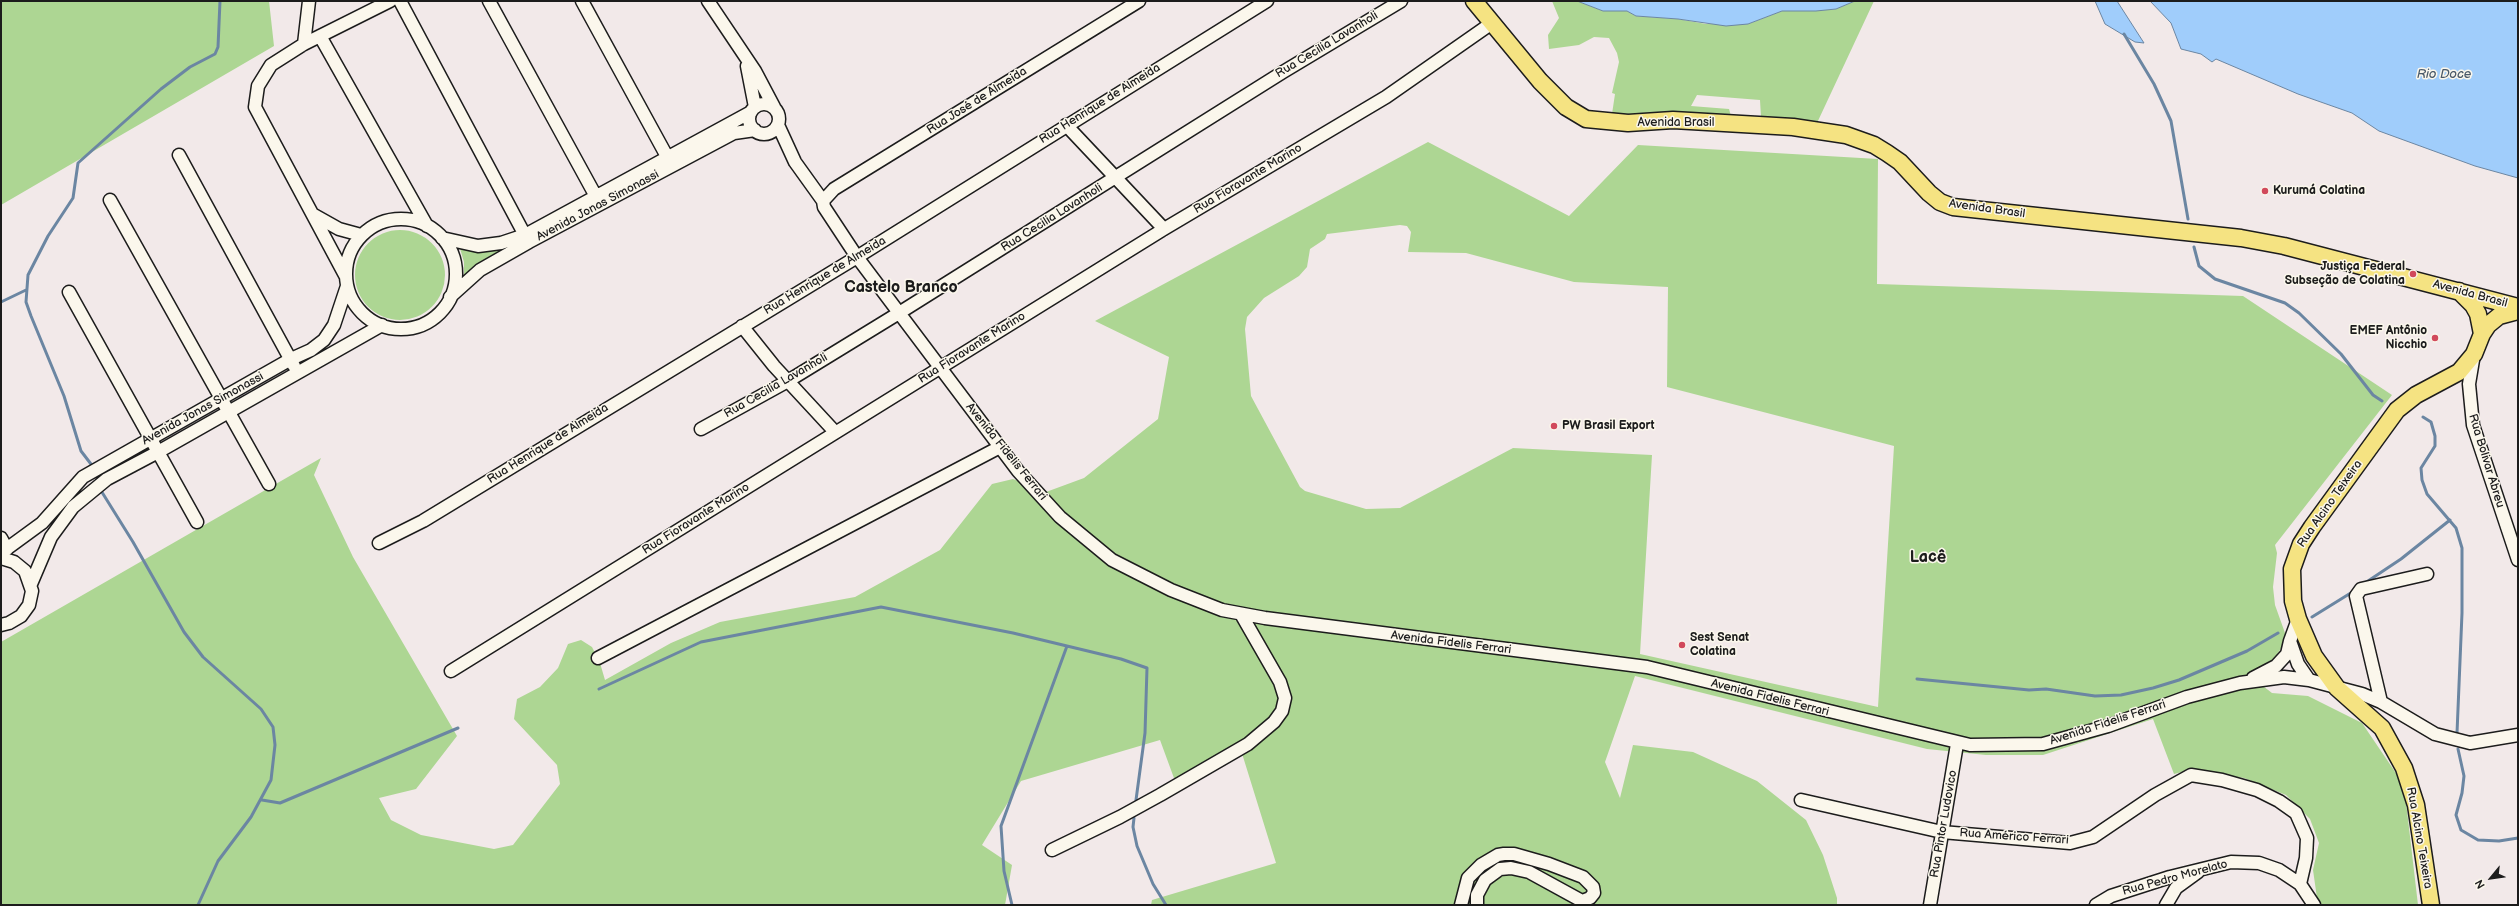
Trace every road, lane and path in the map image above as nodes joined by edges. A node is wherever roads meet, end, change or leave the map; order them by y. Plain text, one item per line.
1 (309, 1) edge
2 (390, 1) edge
3 (400, 1) edge
4 (489, 1) edge
5 (582, 1) edge
6 (708, 1) edge
7 (1139, 1) edge
8 (1267, 1) edge
9 (1401, 1) edge
10 (1474, 1) edge
11 (1492, 23) junction
12 (320, 36) junction
13 (304, 44) junction
14 (745, 59) junction
15 (774, 107) junction
16 (753, 109) junction
17 (778, 125) junction
18 (1066, 125) junction
19 (755, 130) junction
20 (179, 155) dead end
21 (669, 162) junction
22 (1116, 178) junction
23 (410, 199) junction
24 (110, 200) dead end
25 (598, 200) junction
26 (824, 204) junction
27 (314, 215) junction
28 (402, 219) junction
29 (427, 226) junction
30 (1164, 229) junction
31 (361, 236) junction
32 (442, 238) junction
33 (527, 238) junction
34 (857, 257) junction
35 (347, 281) junction
36 (2459, 291) junction
37 (69, 292) dead end
38 (450, 297) junction
39 (2518, 307) edge
40 (2518, 311) edge
41 (899, 313) junction
42 (382, 325) junction
43 (742, 326) junction
44 (2482, 334) junction
45 (2474, 354) junction
46 (291, 359) junction
47 (940, 367) junction
48 (296, 372) junction
49 (788, 381) junction
50 (222, 399) junction
51 (230, 412) junction
52 (701, 429) dead end
53 (835, 432) junction
54 (151, 438) junction
55 (1000, 447) junction
56 (158, 452) junction
57 (269, 484) dead end
58 (197, 522) dead end
59 (379, 543) dead end
60 (2, 550) edge
61 (2518, 560) edge
62 (2427, 574) dead end
63 (31, 584) junction
64 (1241, 614) junction
65 (2298, 619) junction
66 (1, 625) edge
67 (2290, 641) junction
68 (598, 658) dead end
69 (451, 671) dead end
70 (2309, 680) junction
71 (2240, 684) junction
72 (2337, 688) junction
73 (2381, 702) junction
74 (2518, 735) edge
75 (1957, 744) junction
76 (1801, 800) dead end
77 (1942, 832) junction
78 (1052, 850) dead end
79 (2204, 868) junction
80 (2300, 884) junction
81 (1461, 905) edge
82 (1477, 905) edge
83 (1930, 905) edge
84 (2096, 905) edge
85 (2166, 905) edge
86 (2314, 905) edge
87 (2431, 905) edge

1 - 13 street
2 - 12 street
3 - 33 street
4 - 25 street
5 - 21 street
6 - 14 street
7 - 26 street, Rua José de Almeida
8 - 18 street, Rua Henrique de Almeida
9 - 22 street, Rua Cecilia Lavanholi
10 - 11 main road, Avenida Brasil
11 - 30 street, Rua Fioravante Marino
11 - 36 main road, Avenida Brasil
12 - 13 street
12 - 23 street
13 - 27 street
14 - 15 street
14 - 16 street
15 - 16 street
15 - 17 street
16 - 19 street
16 - 21 street, Avenida Jonas Simonassi
17 - 19 street
17 - 26 street, Avenida Fidelis Ferrari
18 - 22 street
18 - 34 street, Rua Henrique de Almeida
19 - 21 street, Avenida Jonas Simonassi
20 - 46 street
21 - 25 street, Avenida Jonas Simonassi
22 - 30 street
22 - 41 street, Rua Cecilia Lavanholi
23 - 28 street
23 - 29 street
24 - 50 street
25 - 33 street, Avenida Jonas Simonassi
26 - 34 street, Avenida Fidelis Ferrari
27 - 31 street
27 - 35 street
28 - 29 street
28 - 31 street
29 - 32 street
30 - 47 street, Rua Fioravante Marino
31 - 35 street
32 - 33 street, Avenida Jonas Simonassi
32 - 38 street
33 - 38 street, Avenida Jonas Simonassi
34 - 41 street, Avenida Fidelis Ferrari
34 - 43 street, Rua Henrique de Almeida
35 - 42 street
35 - 46 street, Avenida Jonas Simonassi
36 - 39 main road, Avenida Brasil
36 - 44 main road
37 - 54 street
38 - 42 street
40 - 44 main road, Rua Bolivar Abreu
41 - 47 street, Avenida Fidelis Ferrari
41 - 49 street, Rua Cecilia Lavanholi
42 - 48 street, Avenida Jonas Simonassi
43 - 49 street
43 - 59 street, Rua Henrique de Almeida
44 - 45 main road, Rua Bolivar Abreu
45 - 61 street, Rua Bolivar Abreu
45 - 65 main road, Rua Alcino Teixeira
46 - 48 street
46 - 50 street, Avenida Jonas Simonassi
47 - 53 street, Rua Fioravante Marino
47 - 55 street, Avenida Fidelis Ferrari
48 - 51 street, Avenida Jonas Simonassi
49 - 52 street, Rua Cecilia Lavanholi
49 - 53 street
50 - 51 street
50 - 54 street, Avenida Jonas Simonassi
51 - 56 street, Avenida Jonas Simonassi
51 - 57 street
53 - 69 street, Rua Fioravante Marino
54 - 56 street
54 - 60 street, Avenida Jonas Simonassi
55 - 64 street, Avenida Fidelis Ferrari
55 - 68 street
56 - 58 street
56 - 63 street, Avenida Jonas Simonassi
60 - 63 street
62 - 73 street
63 - 66 street, Avenida Jonas Simonassi
64 - 75 street, Avenida Fidelis Ferrari
64 - 78 street
65 - 67 street, Avenida Fidelis Ferrari
65 - 72 main road, Rua Alcino Teixeira
67 - 70 street
67 - 71 street, Avenida Fidelis Ferrari
70 - 71 street, Avenida Fidelis Ferrari
70 - 72 street, Avenida Fidelis Ferrari
71 - 75 street, Avenida Fidelis Ferrari
72 - 73 street, Avenida Fidelis Ferrari
72 - 87 main road, Rua Alcino Teixeira
73 - 74 street, Avenida Fidelis Ferrari
75 - 77 street, Rua Pintor Ludovico
76 - 77 street, Rua Américo Ferrari
77 - 80 street, Rua Américo Ferrari
77 - 83 street, Rua Pintor Ludovico
79 - 80 street, Rua Pedro Morelato
79 - 84 street, Rua Pedro Morelato
79 - 85 street
80 - 86 street
81 - 82 street

